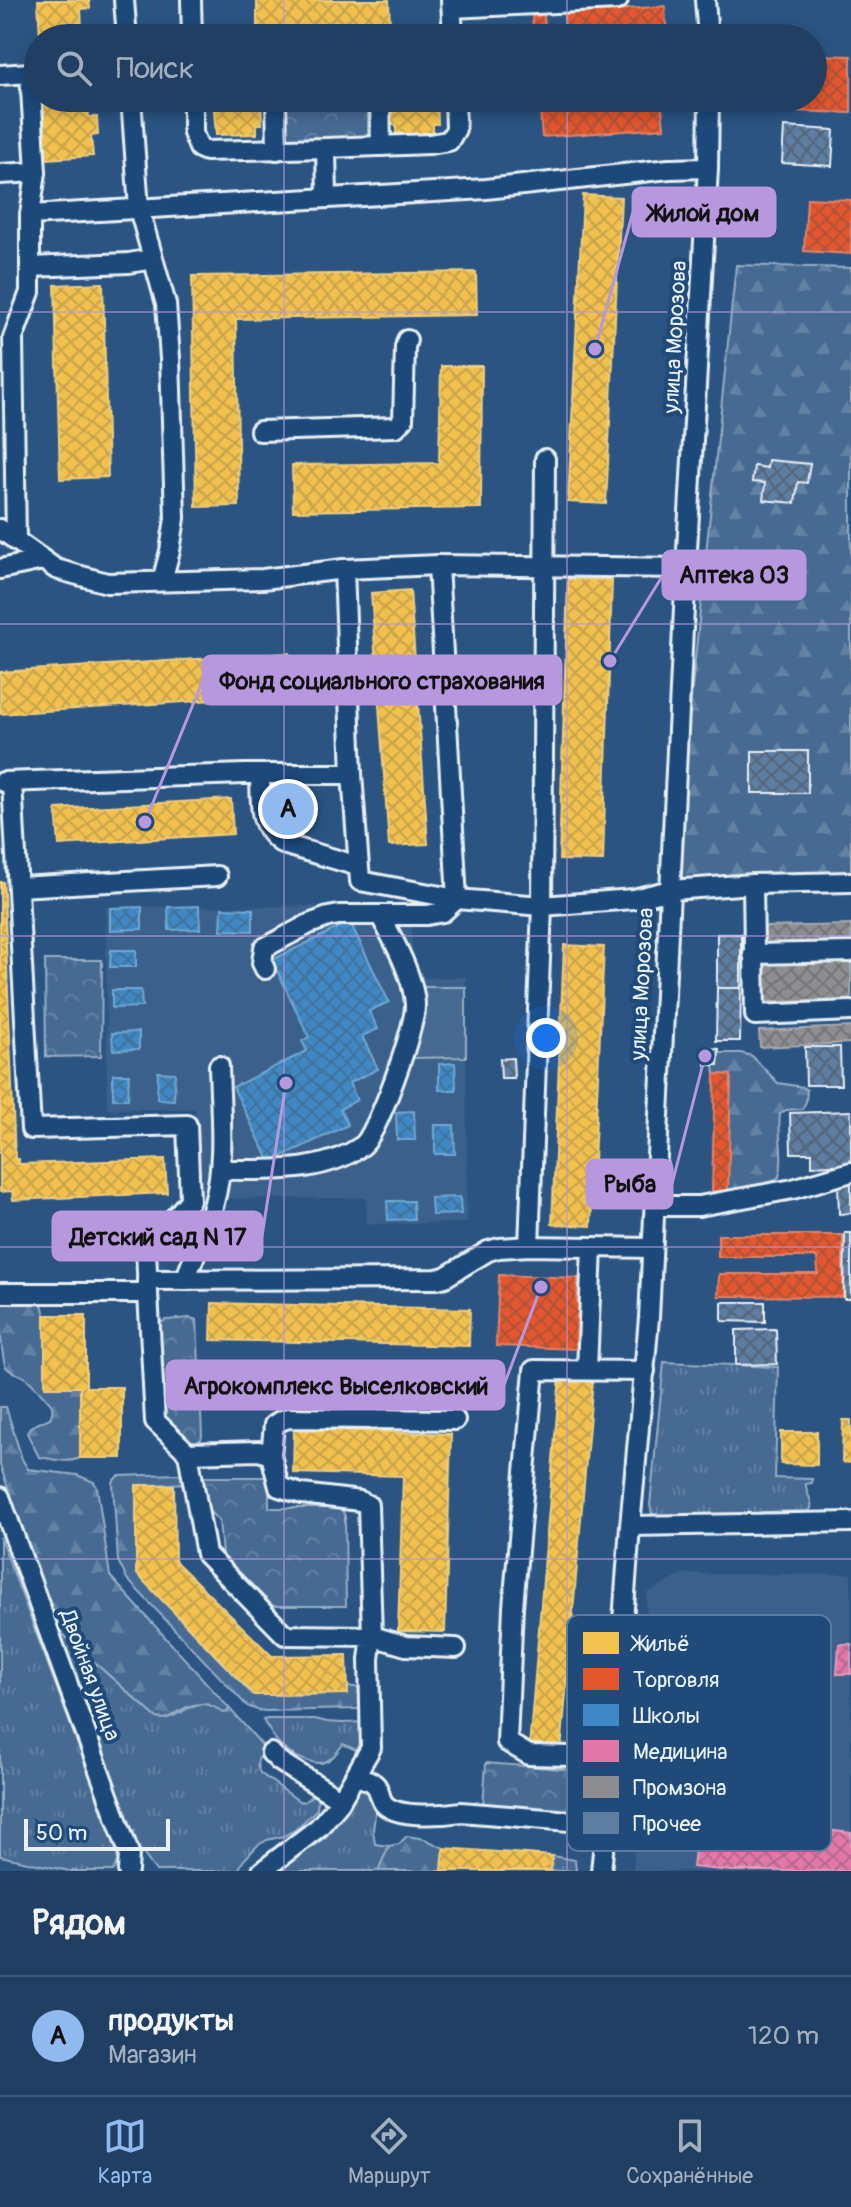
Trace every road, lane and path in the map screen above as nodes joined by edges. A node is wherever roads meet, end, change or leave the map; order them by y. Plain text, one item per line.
1 (124, 0) edge
2 (191, 0) edge
3 (618, 0) edge
4 (705, 0) edge
5 (533, 2) edge
6 (452, 4) edge
7 (126, 24) edge
8 (192, 24) edge
9 (453, 24) edge
10 (707, 24) edge
11 (24, 73) edge
12 (0, 75) edge
13 (32, 112) edge
14 (132, 112) edge
15 (193, 112) edge
16 (276, 112) edge
17 (380, 112) edge
18 (455, 112) edge
19 (709, 112) edge
20 (381, 146) junction
21 (326, 148) junction
22 (277, 150) junction
23 (708, 168) junction
24 (36, 172) junction
25 (0, 174) edge
26 (327, 198) junction
27 (139, 209) junction
28 (30, 215) junction
29 (153, 259) junction
30 (30, 267) junction
31 (407, 340) dead end
32 (7, 430) edge
33 (260, 431) dead end
34 (545, 459) dead end
35 (0, 529) edge
36 (16, 541) junction
37 (43, 560) junction
38 (438, 565) junction
39 (545, 566) junction
40 (686, 568) junction
41 (0, 569) edge
42 (344, 569) junction
43 (162, 581) junction
44 (260, 774) junction
45 (352, 774) junction
46 (6, 782) edge
47 (358, 866) junction
48 (217, 876) dead end
49 (851, 882) edge
50 (753, 884) junction
51 (18, 887) junction
52 (671, 890) junction
53 (457, 899) junction
54 (542, 906) junction
55 (380, 915) junction
56 (851, 952) edge
57 (753, 954) junction
58 (265, 969) dead end
59 (851, 1011) edge
60 (219, 1066) dead end
61 (220, 1170) junction
62 (851, 1172) edge
63 (655, 1206) junction
64 (529, 1246) junction
65 (592, 1247) junction
66 (652, 1248) junction
67 (185, 1280) junction
68 (147, 1286) junction
69 (0, 1293) edge
70 (587, 1370) junction
71 (645, 1371) junction
72 (455, 1420) dead end
73 (188, 1453) junction
74 (271, 1455) junction
75 (0, 1497) edge
76 (851, 1522) edge
77 (630, 1526) junction
78 (623, 1615) edge
79 (372, 1636) junction
80 (456, 1648) dead end
81 (271, 1753) dead end
82 (567, 1756) edge
83 (355, 1776) junction
84 (341, 1800) junction
85 (567, 1821) edge
86 (603, 1851) edge
87 (128, 1871) edge
88 (262, 1871) edge
89 (601, 1871) edge

1 - 7 street
2 - 8 street
3 - 5 street
4 - 10 street
5 - 6 street
6 - 9 street
11 - 12 street
13 - 24 street
14 - 27 street
15 - 22 street
16 - 22 street
17 - 20 street
18 - 20 street
19 - 23 street, улица Морозова
20 - 21 street
21 - 22 street
21 - 26 street
23 - 26 street
23 - 40 street, улица Морозова
24 - 25 street
24 - 28 street
26 - 27 street
27 - 28 street
27 - 29 street
28 - 30 street
29 - 30 street
29 - 43 street
30 - 32 street
31 - 33 street
32 - 36 street
34 - 39 street
35 - 36 street
36 - 37 street
37 - 41 street
37 - 43 street
38 - 39 street
38 - 42 street
38 - 53 street
39 - 40 street
39 - 54 street
40 - 52 street, улица Морозова
42 - 43 street
42 - 45 street
44 - 45 street
44 - 46 street
44 - 47 street
45 - 47 street
46 - 51 street
47 - 53 street
48 - 51 street
49 - 50 street
50 - 52 street
50 - 57 street
51 - 68 street
52 - 54 street
52 - 63 street, улица Морозова
53 - 54 street
53 - 55 street
54 - 64 street
55 - 58 street
55 - 61 street
56 - 57 street
57 - 59 street
60 - 61 street
61 - 67 street
62 - 63 street
63 - 66 street, улица Морозова
64 - 65 street
64 - 67 street
65 - 66 street
65 - 70 street
66 - 71 street, улица Морозова
67 - 68 street
68 - 69 street
68 - 73 street
70 - 71 street
70 - 82 street
71 - 77 street, улица Морозова
72 - 74 street
73 - 74 street
73 - 79 street
74 - 79 street
75 - 87 street, Двойная улица
76 - 77 street
77 - 78 street, улица Морозова
79 - 80 street
79 - 83 street
81 - 84 street
83 - 84 street
83 - 85 street
84 - 88 street
86 - 89 street, улица Морозова

